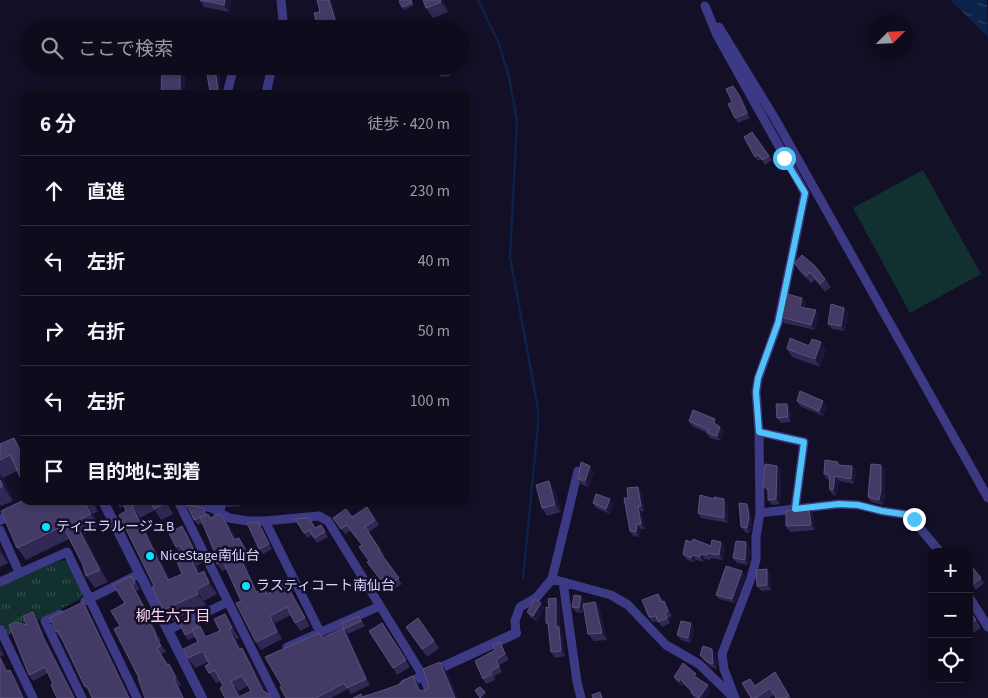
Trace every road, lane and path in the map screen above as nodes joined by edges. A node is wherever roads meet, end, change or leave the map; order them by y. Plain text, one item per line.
1 (281, 0) edge
2 (703, 3) edge
3 (283, 20) edge
4 (232, 75) edge
5 (269, 75) edge
6 (228, 90) edge
7 (266, 90) edge
8 (759, 432) junction
9 (578, 471) edge
10 (988, 498) edge
11 (105, 505) edge
12 (180, 505) edge
13 (197, 505) edge
14 (222, 505) edge
15 (25, 509) edge
16 (795, 509) junction
17 (219, 512) junction
18 (760, 513) junction
19 (0, 520) edge
20 (265, 521) junction
21 (0, 530) edge
22 (937, 548) edge
23 (19, 572) junction
24 (139, 574) junction
25 (552, 579) junction
26 (0, 582) edge
27 (563, 582) junction
28 (89, 599) junction
29 (228, 602) junction
30 (80, 603) edge
31 (973, 603) edge
32 (380, 606) junction
33 (72, 608) edge
34 (988, 627) edge
35 (0, 629) edge
36 (168, 630) junction
37 (320, 632) junction
38 (516, 633) joint
39 (276, 652) edge
40 (267, 657) edge
41 (258, 661) junction
42 (423, 676) junction
43 (392, 691) edge
44 (33, 698) edge
45 (82, 698) edge
46 (138, 698) edge
47 (202, 698) edge
48 (276, 698) edge
49 (432, 698) edge
50 (581, 698) edge
51 (734, 698) edge

1 - 3 street
2 - 8 street
2 - 10 street
4 - 6 street
5 - 7 street
8 - 16 street
8 - 18 street
9 - 25 street
11 - 24 street
12 - 29 street
13 - 17 street
14 - 17 street
15 - 19 street
16 - 18 street
16 - 22 street
17 - 20 street
18 - 51 street
20 - 32 street
20 - 37 street
21 - 23 street
23 - 26 street
23 - 28 street
24 - 28 street
24 - 36 street
25 - 27 street
25 - 38 street
27 - 50 street
27 - 51 street
28 - 30 street
28 - 46 street
29 - 36 street
29 - 41 street
31 - 34 street
32 - 37 street
32 - 42 street
33 - 45 street
35 - 44 street
36 - 47 street
37 - 39 street
38 - 42 street
40 - 41 street
41 - 48 street
42 - 43 street
42 - 49 street

